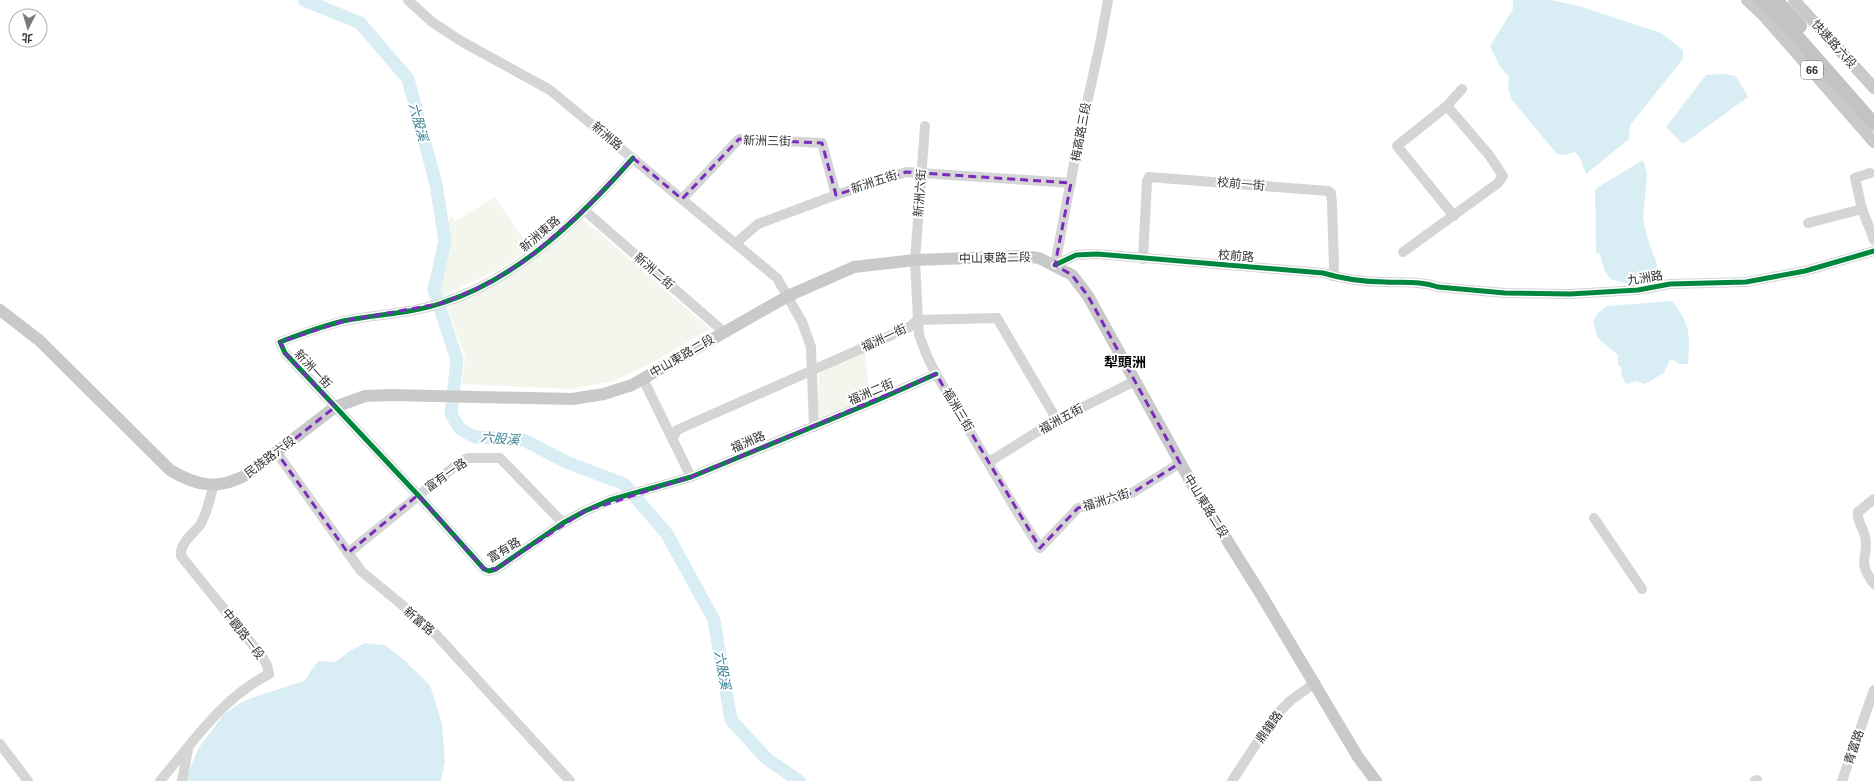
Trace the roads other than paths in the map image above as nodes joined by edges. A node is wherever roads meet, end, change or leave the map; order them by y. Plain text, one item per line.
1 (408, 0) edge
2 (1108, 0) edge
3 (1747, 0) edge
4 (1762, 0) edge
5 (1776, 0) edge
6 (1794, 0) edge
7 (1874, 88) edge
8 (1462, 89) dead end
9 (1447, 106) junction
10 (1874, 110) edge
11 (1874, 124) edge
12 (925, 126) dead end
13 (1874, 142) edge
14 (633, 158) junction
15 (1870, 172) dead end
16 (922, 173) junction
17 (1071, 183) junction
18 (836, 195) junction
19 (682, 199) junction
20 (1862, 209) junction
21 (584, 210) junction
22 (1454, 216) junction
23 (1808, 223) dead end
24 (1874, 240) edge
25 (736, 243) junction
26 (1403, 252) dead end
27 (1874, 252) edge
28 (1143, 259) junction
29 (915, 260) junction
30 (1055, 265) junction
31 (1333, 276) junction
32 (1417, 283) joint
33 (788, 296) junction
34 (0, 310) edge
35 (918, 320) junction
36 (724, 332) junction
37 (280, 342) joint
38 (812, 371) junction
39 (936, 374) junction
40 (643, 379) junction
41 (1135, 381) junction
42 (572, 400) joint
43 (335, 407) junction
44 (1057, 420) junction
45 (814, 427) junction
46 (673, 438) junction
47 (277, 453) junction
48 (989, 462) junction
49 (1180, 463) junction
50 (691, 476) junction
51 (214, 485) junction
52 (418, 495) junction
53 (1874, 499) edge
54 (1594, 518) dead end
55 (563, 523) junction
56 (1040, 548) joint
57 (348, 553) junction
58 (1874, 584) edge
59 (1642, 589) dead end
60 (1315, 683) junction
61 (1874, 690) edge
62 (188, 748) junction
63 (1, 749) edge
64 (28, 781) edge
65 (160, 781) edge
66 (182, 781) edge
67 (570, 781) edge
68 (1232, 781) edge
69 (1376, 781) edge
70 (1842, 781) edge

1 - 14 street, 新洲路
2 - 17 street, 梅高路三段
3 - 13 main road, 66
4 - 11 highway, 66
5 - 10 highway, 66
6 - 7 main road, 快速路六段
8 - 9 street
9 - 22 street
9 - 22 street
12 - 16 street, 新洲六街
14 - 19 street, 新洲路
14 - 21 street, 新洲東路
15 - 20 street
16 - 17 street, 新洲五街
16 - 18 street, 新洲五街
16 - 29 street, 新洲六街
17 - 30 street, 梅高路三段
18 - 19 street, 新洲三街
18 - 25 street, 新洲五街
19 - 25 street, 新洲路
20 - 23 street
20 - 24 street
21 - 36 street, 新洲二街
21 - 37 street, 新洲東路
22 - 26 street
25 - 33 street, 新洲路
27 - 32 street, 九洲路
28 - 30 street, 校前路
28 - 31 street, 校前路
28 - 31 street, 校前一街
29 - 30 main road, 中山東路二段
29 - 33 main road, 中山東路二段
29 - 35 street, 福洲三街
30 - 41 main road, 中山東路二段
31 - 32 street, 校前路
33 - 36 main road, 中山東路二段
33 - 38 street
34 - 51 main road, 民族路六段
35 - 38 street, 福洲一街
35 - 39 street, 福洲三街
35 - 44 street, 福洲一街
36 - 40 main road, 中山東路二段
37 - 43 street, 新洲一街
38 - 45 street
38 - 46 street, 福洲一街
39 - 45 street, 福洲二街
39 - 48 street, 福洲三街
40 - 42 main road, 中山東路二段
40 - 46 street
41 - 44 street, 福洲五街
41 - 49 main road, 中山東路二段
42 - 43 main road, 民族路六段
43 - 47 main road, 民族路六段
43 - 52 street, 富有路
44 - 48 street, 福洲五街
45 - 50 street, 福洲路
46 - 50 street
47 - 51 main road, 民族路六段
47 - 57 street, 新富路
48 - 56 street, 福洲三街
49 - 56 street, 福洲六街
49 - 60 main road, 中山東路二段
50 - 55 street, 富有路
51 - 62 street, 中觀路一段
52 - 55 street, 富有一路
52 - 55 street, 富有路
52 - 57 street, 富有一路
53 - 58 street
54 - 59 street
57 - 67 street, 新富路
60 - 68 street, 鼎鐘路
60 - 69 main road, 中山東路二段
61 - 70 street, 青富路
62 - 65 street, 中觀路一段
62 - 66 street
63 - 64 street

